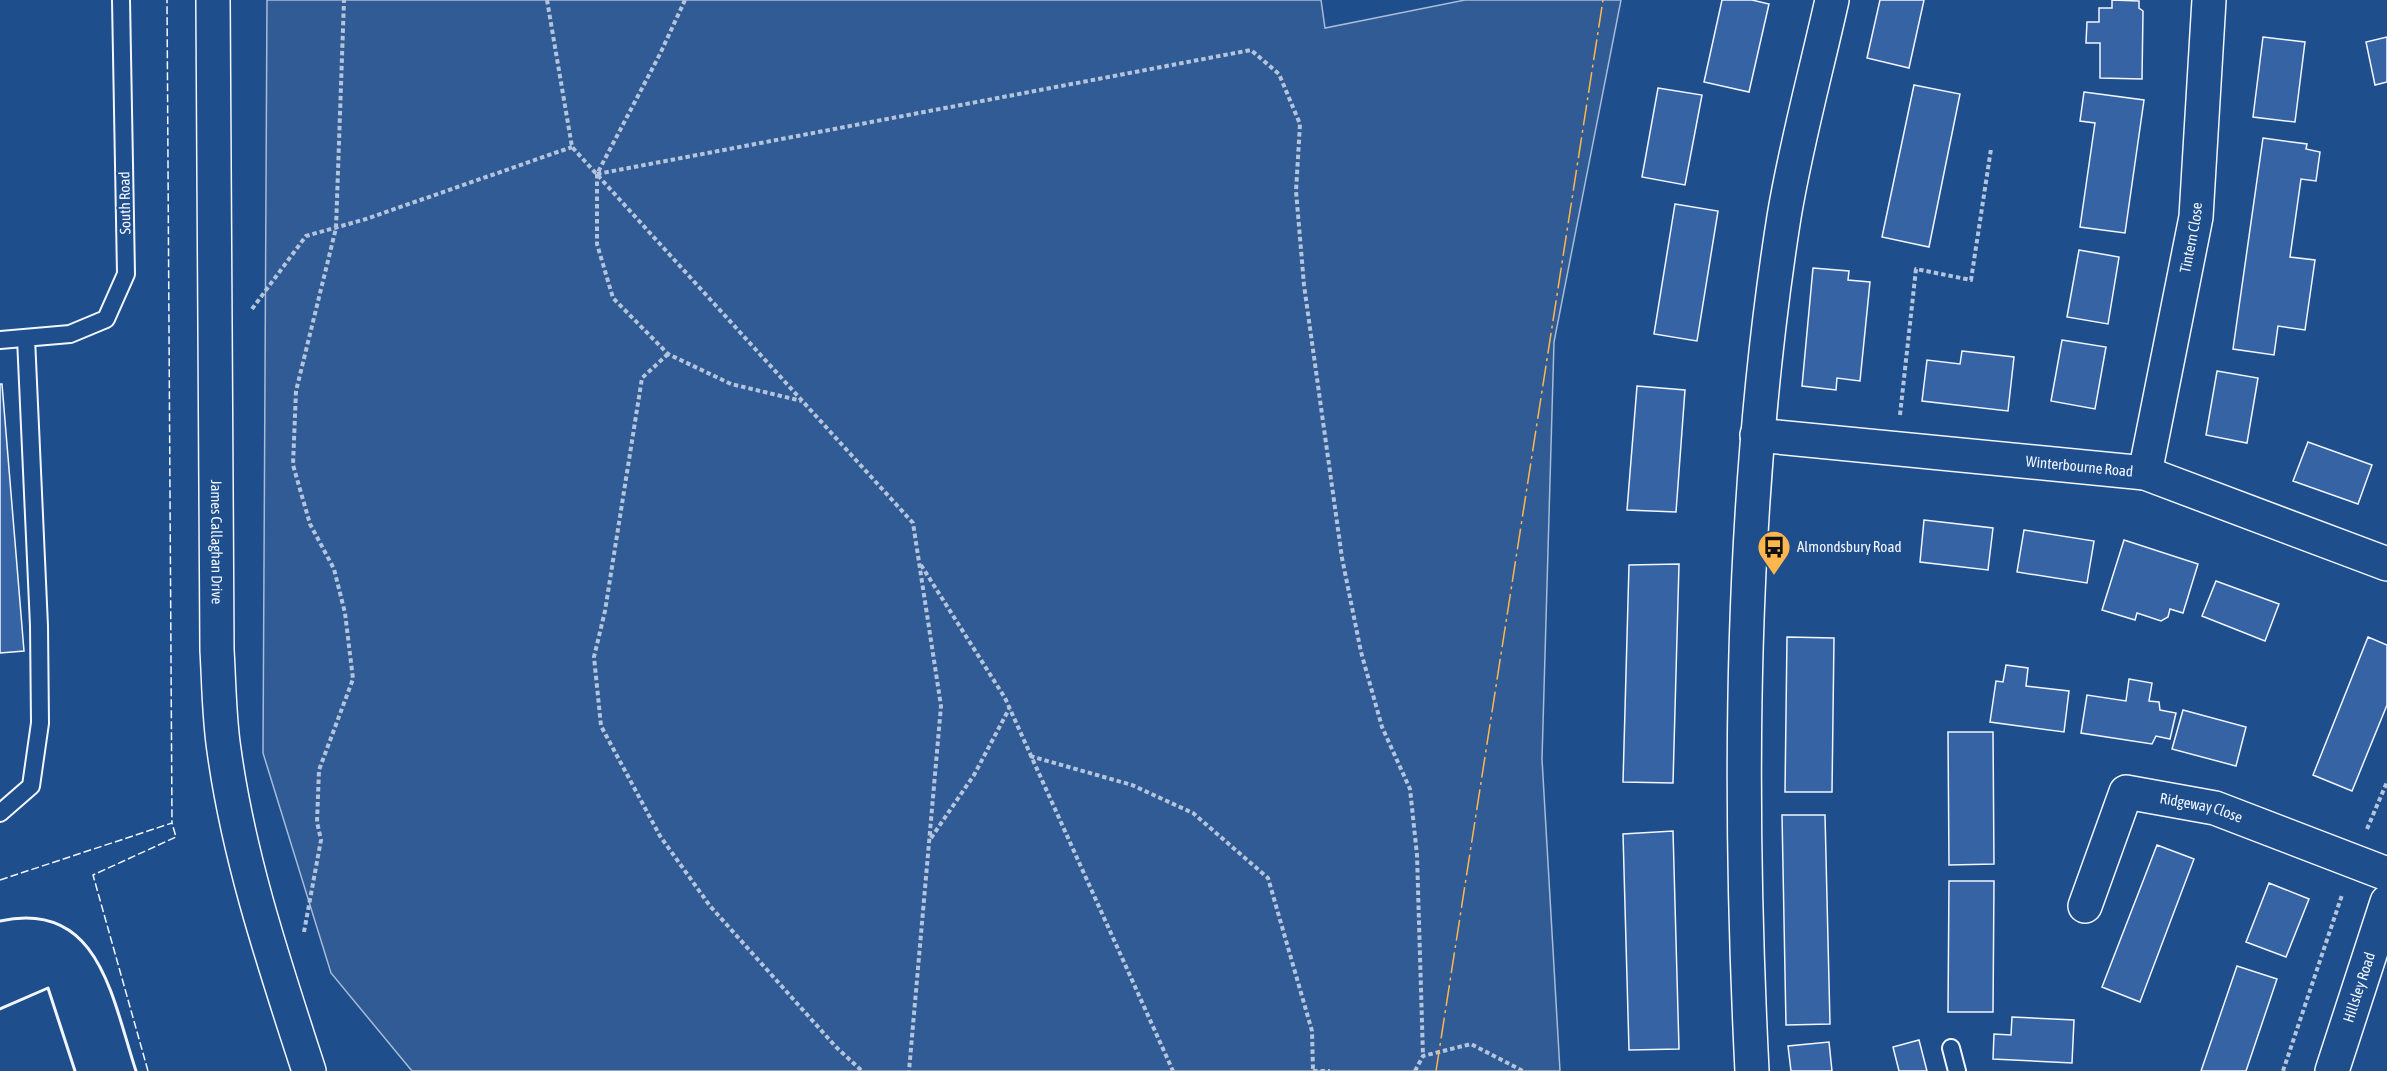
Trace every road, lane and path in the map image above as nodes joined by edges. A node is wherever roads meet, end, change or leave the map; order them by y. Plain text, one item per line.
1 (121, 0) edge
2 (213, 0) edge
3 (344, 0) edge
4 (547, 0) edge
5 (685, 0) edge
6 (1832, 0) edge
7 (2209, 0) edge
8 (572, 147) junction
9 (1990, 149) dead end
10 (597, 174) junction
11 (336, 228) junction
12 (249, 313) dead end
13 (26, 338) junction
14 (0, 340) edge
15 (668, 354) junction
16 (803, 401) junction
17 (1757, 435) junction
18 (1897, 448) junction
19 (2145, 472) junction
20 (919, 561) junction
21 (2387, 564) edge
22 (1009, 708) junction
23 (1030, 756) junction
24 (2387, 782) edge
25 (0, 813) edge
26 (929, 840) junction
27 (2353, 861) junction
28 (2387, 874) edge
29 (2387, 902) edge
30 (2085, 906) dead end
31 (302, 940) dead end
32 (1951, 1048) dead end
33 (1423, 1056) junction
34 (309, 1071) edge
35 (862, 1071) edge
36 (909, 1071) edge
37 (1173, 1071) edge
38 (1312, 1071) edge
39 (1330, 1071) edge
40 (1414, 1071) edge
41 (1523, 1071) edge
42 (1752, 1071) edge
43 (1957, 1071) edge
44 (2283, 1071) edge
45 (2332, 1071) edge

1 - 13 lane, South Road
2 - 34 street, James Callaghan Drive
3 - 11 path
4 - 8 path
5 - 10 path
6 - 17 street
7 - 19 street, Tintern Close
8 - 10 path
8 - 11 path
9 - 18 path
10 - 15 path
10 - 16 path
10 - 33 path
11 - 12 path
11 - 31 path
13 - 14 lane, South Road
13 - 25 lane
15 - 16 path
15 - 35 path
16 - 20 path
17 - 18 street, Winterbourne Road
17 - 42 street
18 - 19 street, Winterbourne Road
19 - 21 street, Winterbourne Road
20 - 22 path
20 - 26 path
22 - 23 path
22 - 26 path
23 - 37 path
23 - 38 path
24 - 27 path
26 - 36 path
27 - 28 street, Ridgeway Close
27 - 30 street, Ridgeway Close
27 - 44 path
29 - 45 street, Hillsley Road
32 - 43 lane
33 - 40 path
33 - 41 path
38 - 39 path

